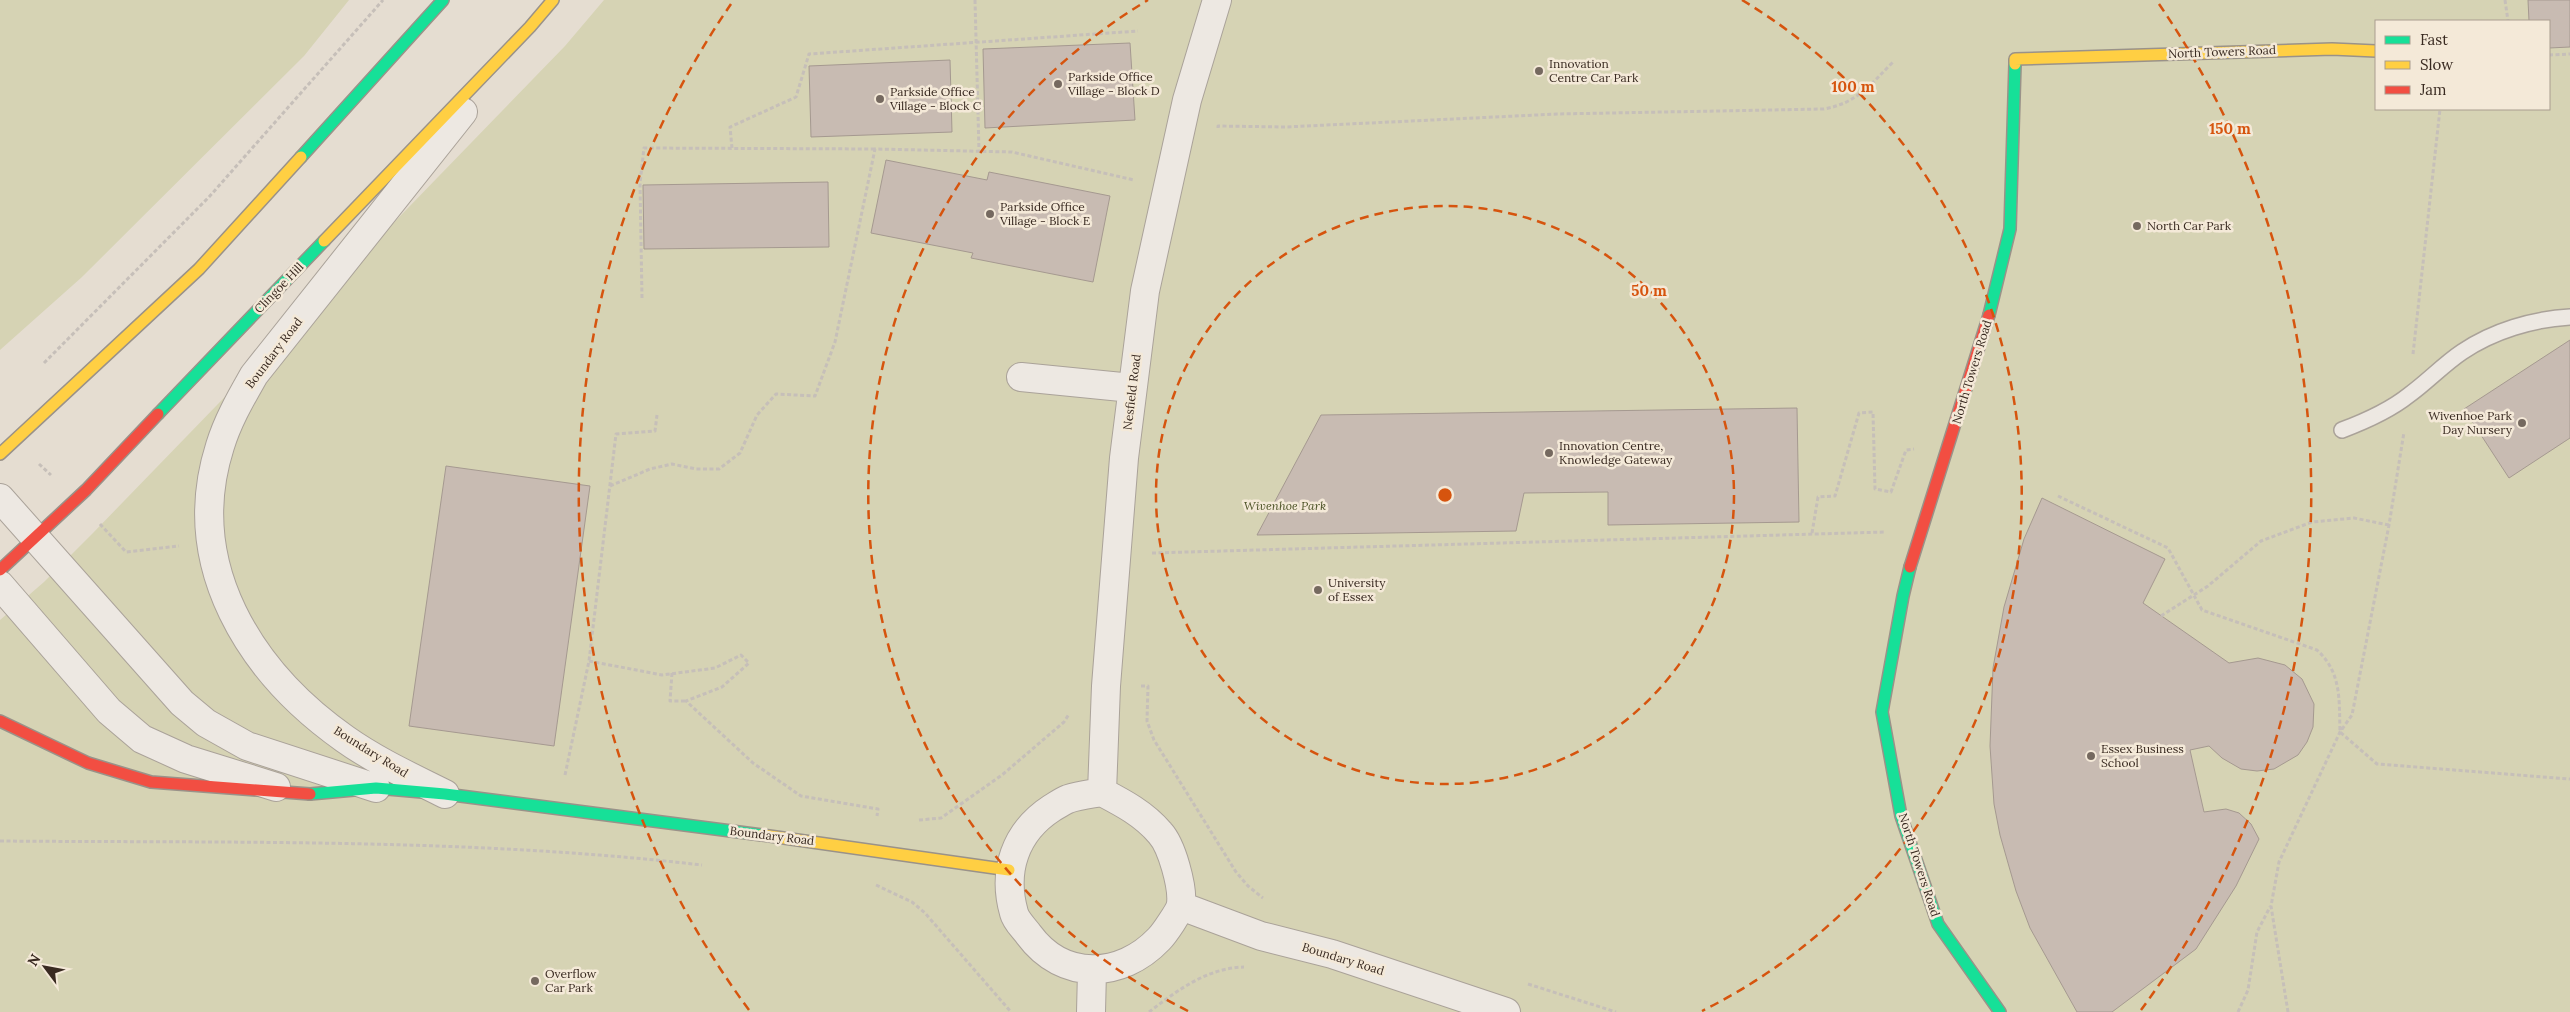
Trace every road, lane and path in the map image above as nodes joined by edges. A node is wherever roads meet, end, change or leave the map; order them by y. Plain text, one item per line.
1 (383, 0) edge
2 (443, 0) edge
3 (553, 0) edge
4 (975, 0) edge
5 (1217, 0) edge
6 (2505, 0) edge
7 (2508, 20) edge
8 (530, 26) junction
9 (1138, 31) dead end
10 (976, 42) junction
11 (2375, 51) edge
12 (2570, 54) edge
13 (2550, 55) edge
14 (1893, 62) dead end
15 (2440, 110) edge
16 (1216, 134) dead end
17 (732, 148) junction
18 (875, 149) junction
19 (979, 151) junction
20 (1166, 190) junction
21 (642, 298) dead end
22 (2570, 317) edge
23 (42, 365) dead end
24 (1021, 376) dead end
25 (1132, 388) junction
26 (2408, 396) junction
27 (657, 414) dead end
28 (2342, 430) dead end
29 (1950, 445) junction
30 (0, 454) edge
31 (610, 486) junction
32 (2058, 496) dead end
33 (0, 498) edge
34 (2389, 525) junction
35 (1920, 531) junction
36 (1812, 533) junction
37 (36, 538) junction
38 (210, 542) junction
39 (126, 552) dead end
40 (1152, 553) dead end
41 (0, 570) edge
42 (0, 585) edge
43 (2194, 596) junction
44 (2161, 616) dead end
45 (588, 661) junction
46 (672, 673) junction
47 (686, 701) junction
48 (0, 721) edge
49 (2340, 732) junction
50 (557, 777) dead end
51 (564, 778) junction
52 (574, 779) dead end
53 (2570, 780) edge
54 (376, 788) junction
55 (1102, 792) junction
56 (445, 794) junction
57 (301, 795) junction
58 (868, 815) dead end
59 (877, 816) junction
60 (0, 841) edge
61 (882, 851) junction
62 (704, 865) dead end
63 (1009, 870) junction
64 (866, 886) dead end
65 (876, 887) junction
66 (1181, 906) junction
67 (2271, 906) junction
68 (1092, 971) junction
69 (1011, 1012) edge
70 (1092, 1012) edge
71 (1506, 1012) edge
72 (2000, 1012) edge
73 (2238, 1012) edge
74 (2288, 1012) edge

1 - 23 path
2 - 30 street
3 - 8 street, Clingoe Hill
4 - 10 path
5 - 20 street, Nesfield Road
6 - 7 path
8 - 37 street, Clingoe Hill
8 - 38 street, Boundary Road
9 - 10 path
10 - 17 path
10 - 19 path
11 - 29 street, North Towers Road
12 - 13 path
14 - 16 path
15 - 26 path
17 - 18 path
17 - 21 path
18 - 19 path
18 - 31 path
19 - 20 path
20 - 25 street, Nesfield Road
22 - 26 lane
24 - 25 street
25 - 55 street, Nesfield Road
26 - 28 lane
26 - 34 path
27 - 31 path
29 - 35 street, North Towers Road
29 - 36 path
31 - 45 path
32 - 43 path
33 - 37 street, Boundary Road
34 - 43 path
34 - 49 path
35 - 36 path
35 - 72 street, North Towers Road
36 - 40 path
37 - 41 street, Clingoe Hill
37 - 54 street, Boundary Road
38 - 39 path
38 - 56 street, Boundary Road
42 - 57 street, Boundary Road
43 - 44 path
43 - 49 path
45 - 46 path
45 - 51 path
46 - 47 path
46 - 47 path
47 - 59 path
48 - 57 street, Boundary Road
49 - 53 path
49 - 67 path
50 - 51 path
51 - 52 path
54 - 56 street, Boundary Road
54 - 57 street, Boundary Road
55 - 63 street
55 - 66 street
56 - 61 street, Boundary Road
58 - 59 path
59 - 61 path
60 - 62 path
61 - 63 street, Boundary Road
61 - 65 path
63 - 68 street
64 - 65 path
65 - 69 path
66 - 68 street
66 - 71 street, Boundary Road
67 - 73 path
67 - 74 path
68 - 70 street

